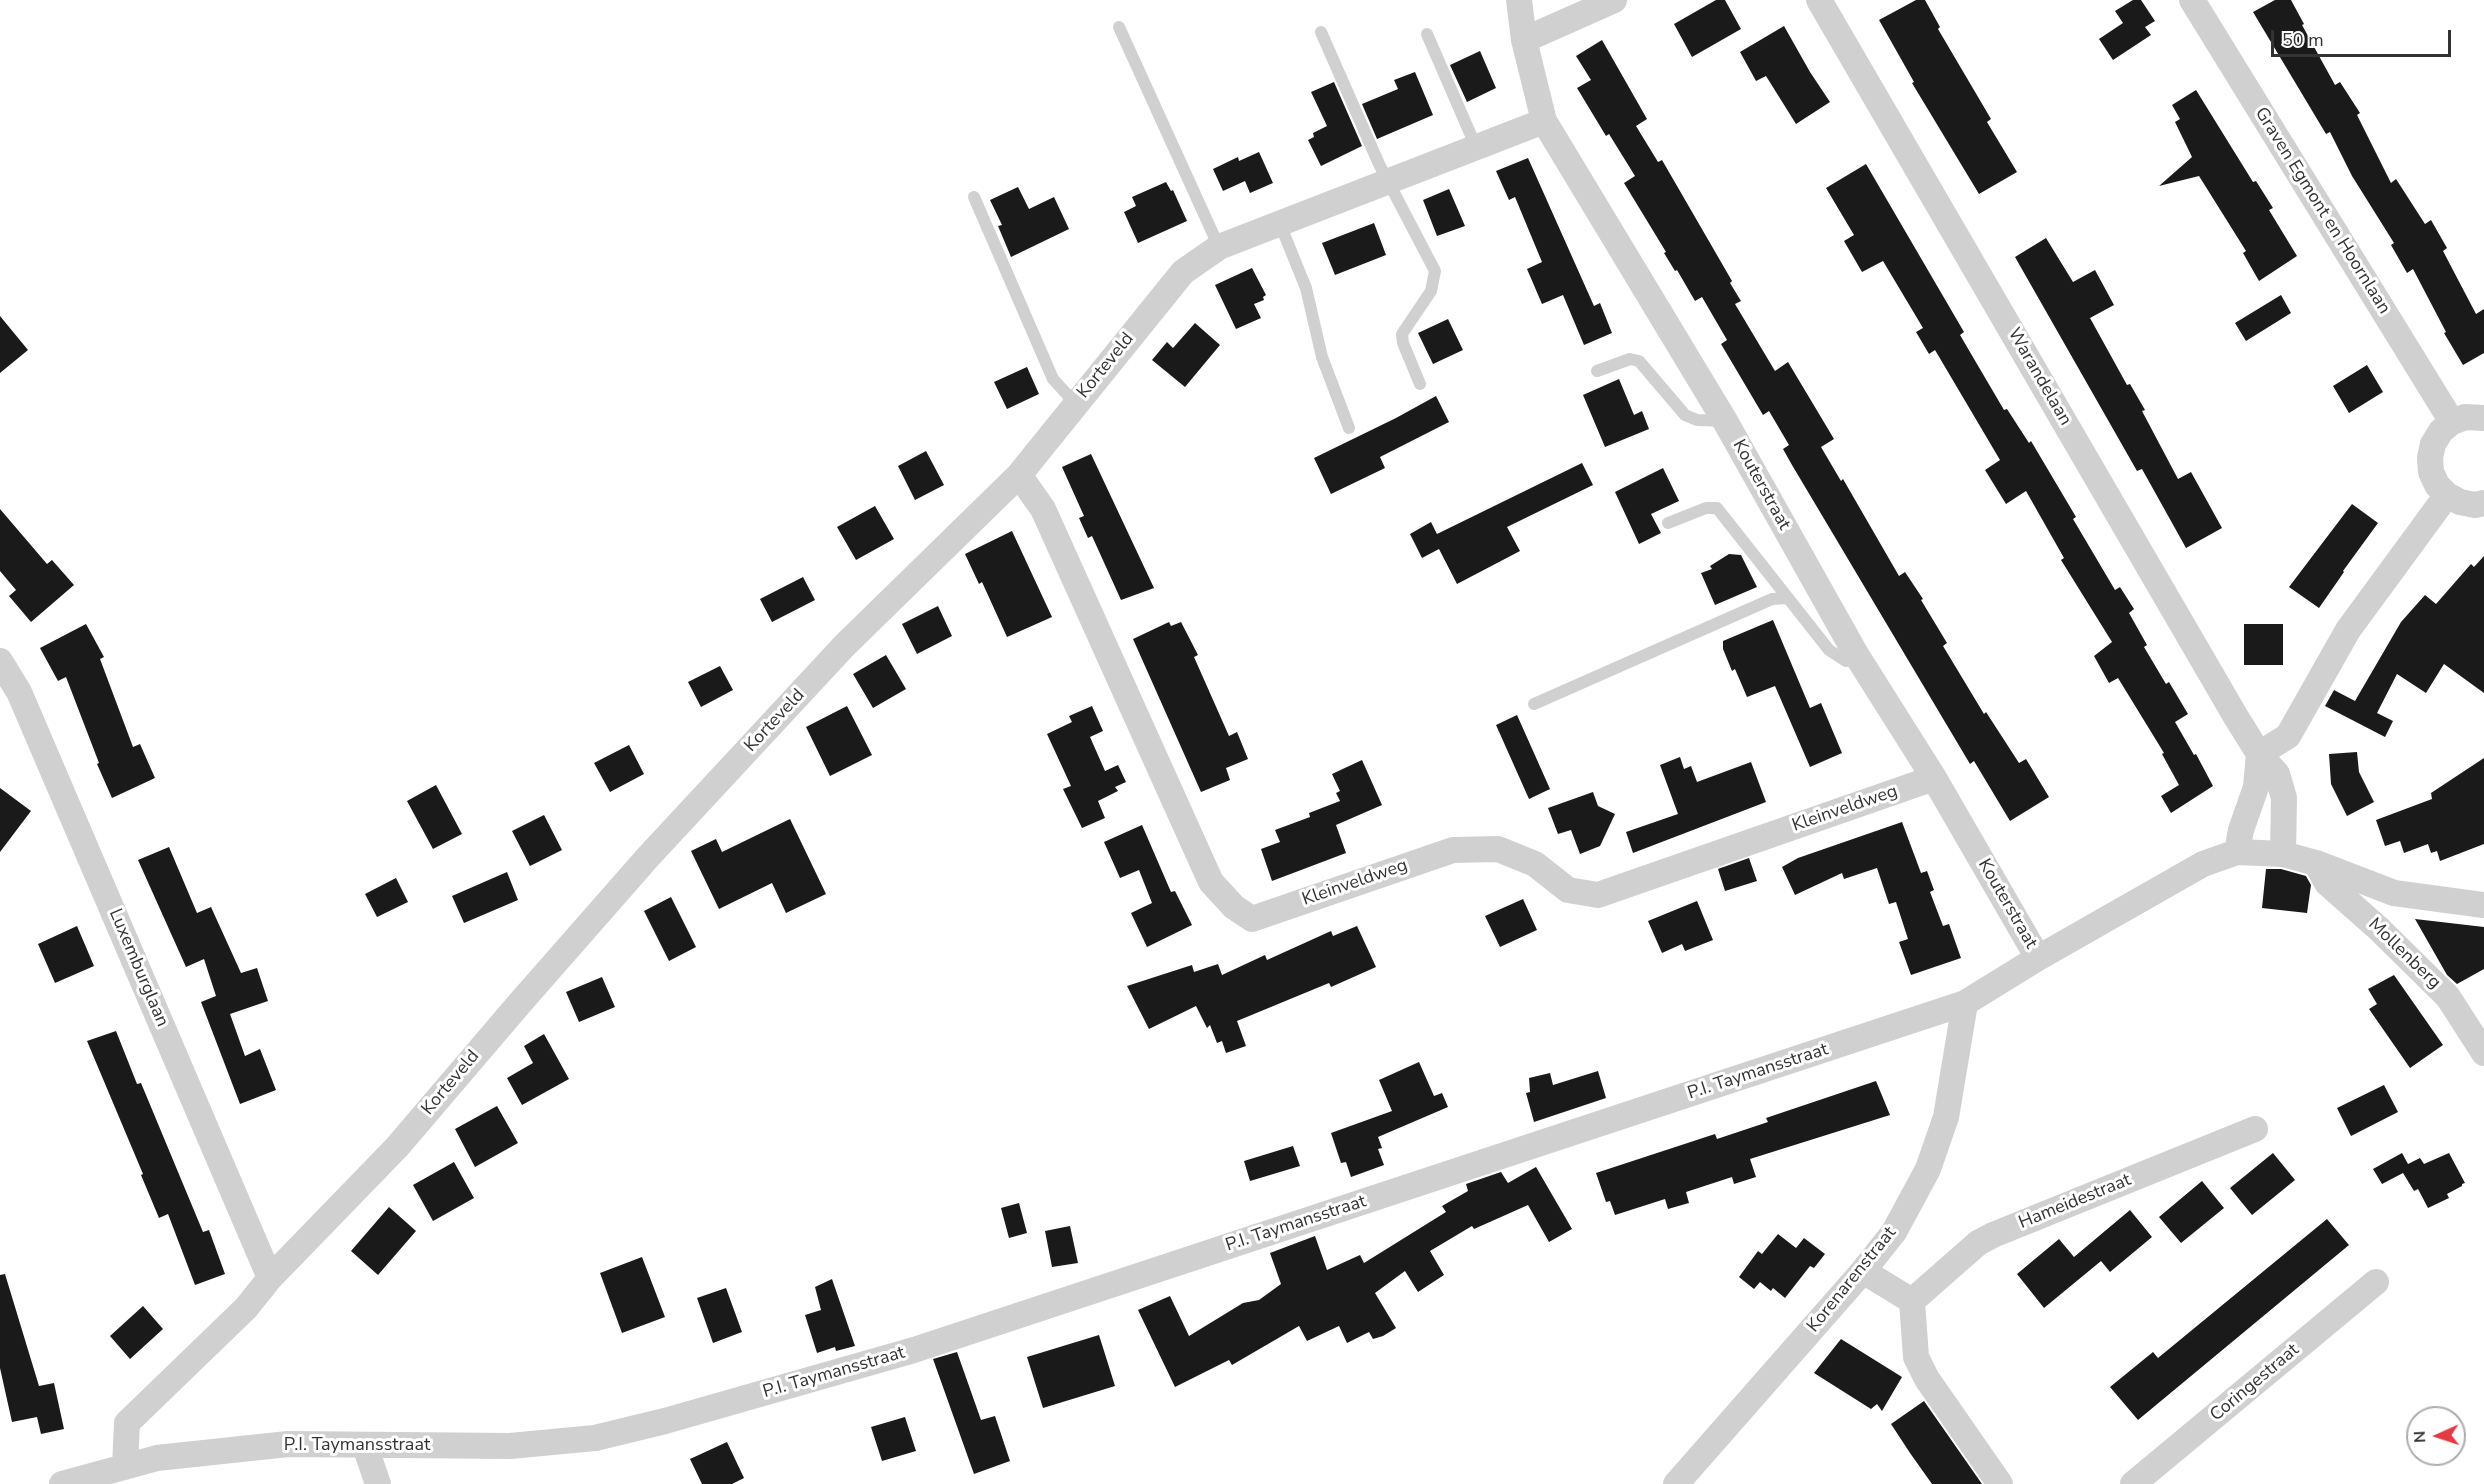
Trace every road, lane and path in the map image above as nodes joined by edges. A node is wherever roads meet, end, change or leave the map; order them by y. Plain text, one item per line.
1 (1519, 0) edge
2 (1614, 0) edge
3 (1819, 0) edge
4 (2192, 0) edge
5 (1119, 27) dead end
6 (1321, 32) dead end
7 (1427, 34) dead end
8 (1524, 40) junction
9 (1544, 121) junction
10 (1476, 147) junction
11 (1389, 181) junction
12 (974, 197) dead end
13 (1280, 224) junction
14 (1219, 248) junction
15 (1597, 371) dead end
16 (1420, 384) dead end
17 (1076, 403) junction
18 (2484, 417) edge
19 (1725, 421) junction
20 (2452, 422) junction
21 (1349, 428) dead end
22 (1019, 475) junction
23 (2447, 495) junction
24 (2484, 503) edge
25 (1668, 523) dead end
26 (1787, 597) junction
27 (1857, 656) junction
28 (0, 661) edge
29 (1534, 704) dead end
30 (2259, 753) junction
31 (1934, 778) junction
32 (2237, 852) junction
33 (2283, 854) junction
34 (2316, 863) junction
35 (2484, 905) edge
36 (2038, 958) junction
37 (1965, 1003) junction
38 (2484, 1053) edge
39 (2256, 1130) dead end
40 (1863, 1271) junction
41 (270, 1278) junction
42 (2376, 1282) dead end
43 (1912, 1301) junction
44 (365, 1446) junction
45 (124, 1467) junction
46 (62, 1484) edge
47 (378, 1484) edge
48 (1676, 1484) edge
49 (2000, 1484) edge
50 (2133, 1484) edge

1 - 8 street, Kouterstraat
2 - 8 street
3 - 30 street, Warandelaan
4 - 20 street, Graven Egmont en Hoornlaan
5 - 14 lane
6 - 11 lane
7 - 10 lane
8 - 9 street, Kouterstraat
9 - 10 street, Korteveld
9 - 19 street, Kouterstraat
10 - 11 street, Korteveld
11 - 13 street, Korteveld
11 - 16 lane
12 - 17 lane
13 - 14 street, Korteveld
13 - 21 lane
14 - 17 street, Korteveld
15 - 19 lane
17 - 22 street, Korteveld
18 - 20 street
19 - 27 street, Kouterstraat
20 - 23 street
22 - 31 street, Kleinveldweg
22 - 41 street, Korteveld
23 - 24 street
23 - 30 street
25 - 26 lane
26 - 27 lane
26 - 29 lane
27 - 31 street, Kouterstraat
28 - 41 street, Luxemburglaan
30 - 32 street
30 - 33 street, Warandelaan
31 - 36 street, Kouterstraat
32 - 33 street, P.I. Taymansstraat
32 - 36 street, P.I. Taymansstraat
33 - 34 street, P.I. Taymansstraat
34 - 35 street, P.I. Taymansstraat
34 - 38 street, Mollenberg
36 - 37 street, P.I. Taymansstraat
37 - 40 street, Korenarenstraat
37 - 44 street, P.I. Taymansstraat
39 - 43 street, Hameidestraat
40 - 43 street
40 - 48 street, Korenarenstraat
41 - 45 street, Korteveld
42 - 50 street, Coringestraat
43 - 49 street
44 - 45 street, P.I. Taymansstraat
44 - 47 street
45 - 46 street, P.I. Taymansstraat

